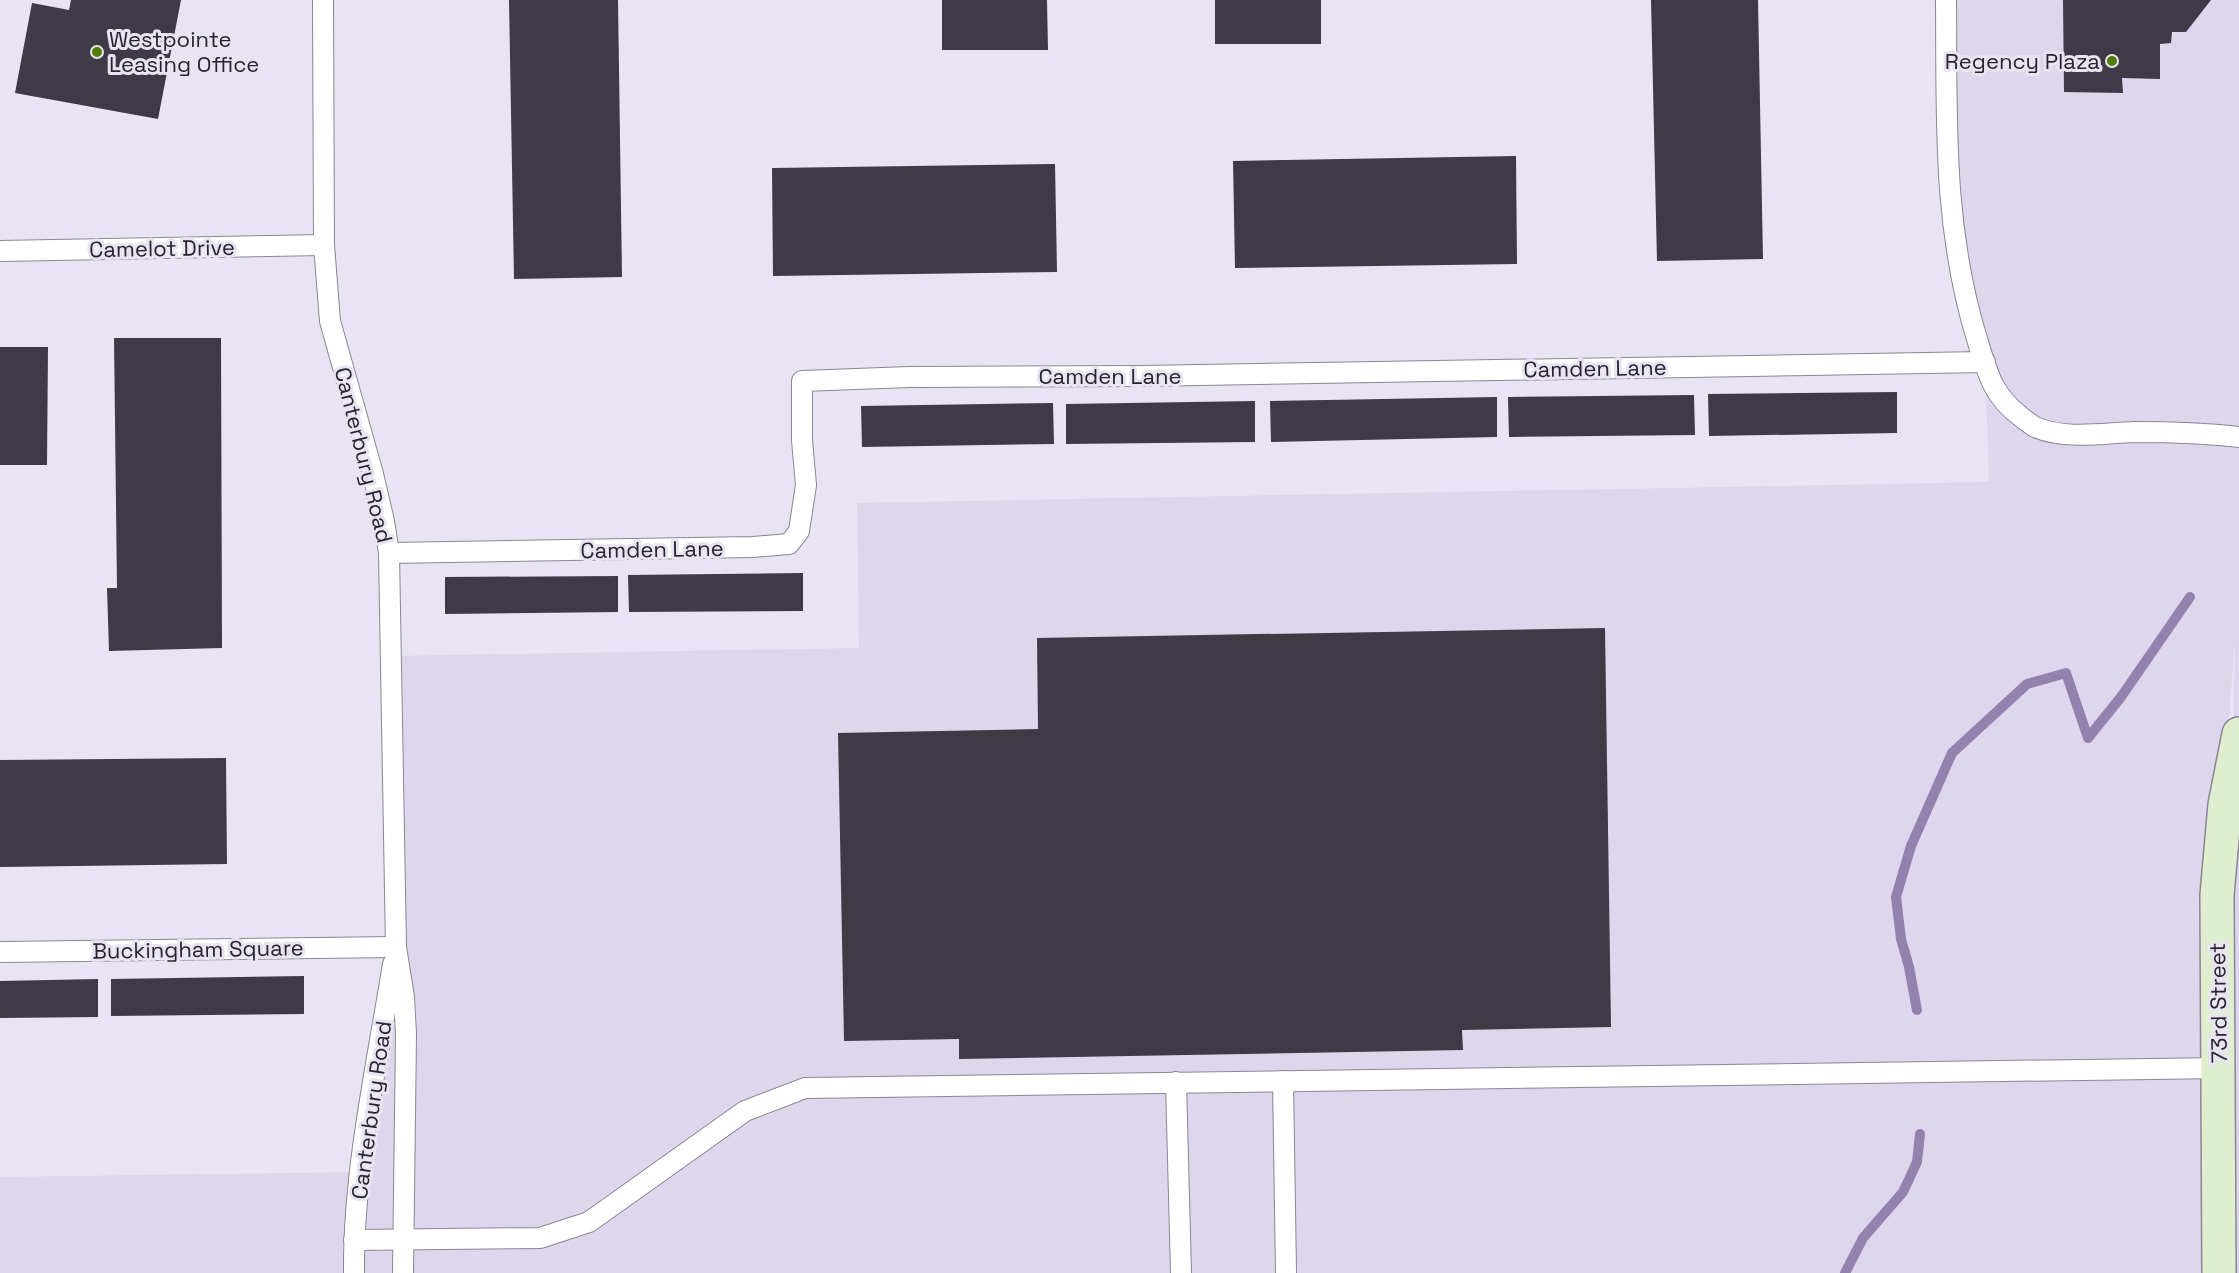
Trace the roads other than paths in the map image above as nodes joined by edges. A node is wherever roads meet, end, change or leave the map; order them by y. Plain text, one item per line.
1 (323, 0) edge
2 (1946, 0) edge
3 (324, 245) junction
4 (0, 251) edge
5 (1984, 362) junction
6 (2239, 438) edge
7 (389, 553) junction
8 (2239, 734) edge
9 (396, 947) junction
10 (0, 952) edge
11 (2218, 1068) junction
12 (1283, 1081) junction
13 (1176, 1082) junction
14 (354, 1240) junction
15 (403, 1240) junction
16 (354, 1273) edge
17 (403, 1273) edge
18 (1181, 1273) edge
19 (1286, 1273) edge
20 (2219, 1273) edge

1 - 3 lane, Canterbury Road
2 - 5 lane
3 - 4 lane, Camelot Drive
3 - 7 lane, Canterbury Road
5 - 6 lane
5 - 7 lane, Camden Lane
7 - 9 lane, Canterbury Road
8 - 11 main road, 73rd Street
9 - 10 lane, Buckingham Square
9 - 14 lane, Canterbury Road
9 - 15 lane, Canterbury Road
11 - 12 lane
11 - 20 main road, 73rd Street
12 - 13 lane
12 - 19 lane
13 - 15 lane
13 - 18 lane
14 - 15 lane
14 - 16 lane, Canterbury Road
15 - 17 lane, Canterbury Road

